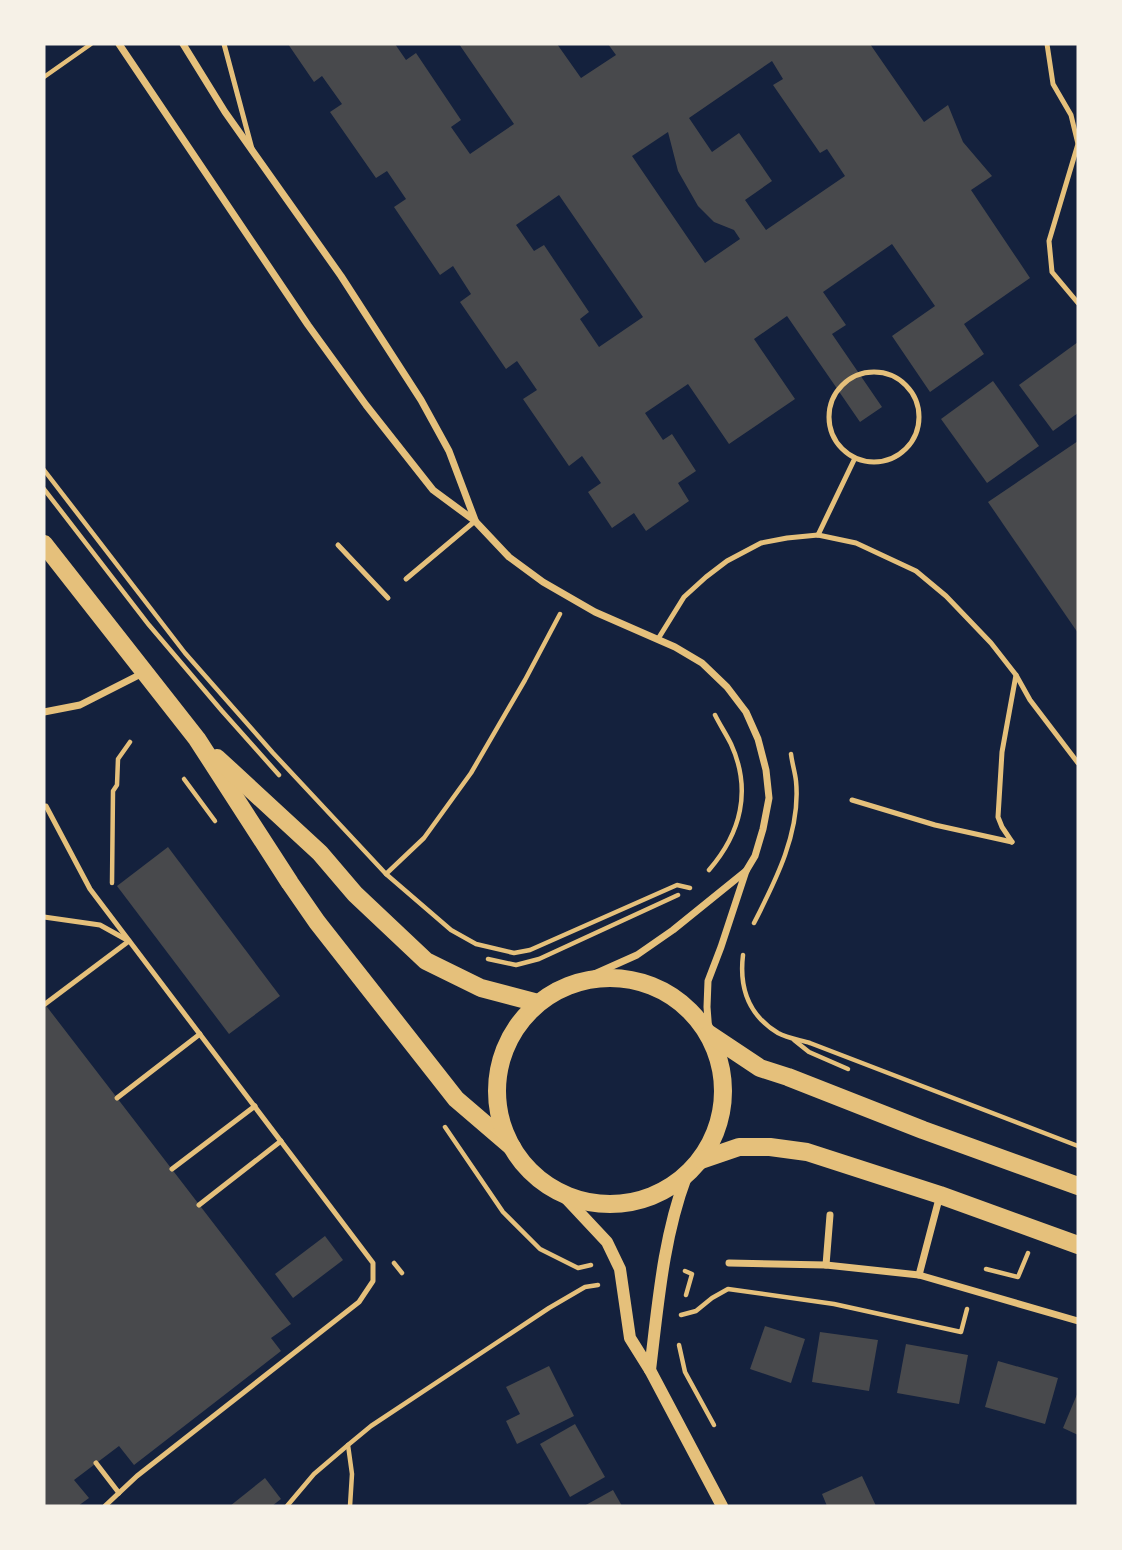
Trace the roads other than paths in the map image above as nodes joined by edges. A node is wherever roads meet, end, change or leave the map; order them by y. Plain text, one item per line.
1 (119, 44) edge
2 (183, 44) edge
3 (224, 44) edge
4 (1046, 44) edge
5 (1078, 144) edge
6 (253, 151) junction
7 (1078, 303) edge
8 (855, 458) junction
9 (475, 521) junction
10 (817, 535) junction
11 (44, 544) edge
12 (338, 545) dead end
13 (406, 579) dead end
14 (388, 598) dead end
15 (658, 639) junction
16 (143, 673) junction
17 (1016, 675) junction
18 (44, 712) edge
19 (197, 739) junction
20 (1078, 763) edge
21 (852, 800) dead end
22 (44, 805) edge
23 (746, 871) junction
24 (44, 917) edge
25 (129, 941) junction
26 (563, 988) junction
27 (538, 1003) junction
28 (45, 1004) edge
29 (200, 1034) junction
30 (709, 1034) junction
31 (117, 1098) dead end
32 (254, 1106) junction
33 (281, 1141) junction
34 (512, 1147) junction
35 (701, 1160) junction
36 (172, 1169) dead end
37 (686, 1177) junction
38 (1078, 1186) edge
39 (563, 1195) junction
40 (940, 1195) junction
41 (199, 1205) dead end
42 (830, 1215) dead end
43 (1078, 1245) edge
44 (729, 1263) dead end
45 (826, 1265) junction
46 (919, 1275) junction
47 (1078, 1321) edge
48 (650, 1370) junction
49 (96, 1463) dead end
50 (119, 1493) junction
51 (105, 1506) edge
52 (722, 1506) edge

1 - 9 street
2 - 6 street
3 - 6 lane
4 - 5 lane
5 - 7 lane
6 - 9 street
8 - 8 lane
8 - 10 lane
9 - 13 lane
9 - 15 street
10 - 15 lane
10 - 17 lane
11 - 16 main road
12 - 14 lane
15 - 23 street
16 - 18 street
16 - 19 main road
17 - 20 lane
17 - 21 lane
19 - 27 main road
19 - 34 main road
22 - 25 lane
23 - 26 street
23 - 30 street
24 - 25 lane
25 - 28 lane
25 - 29 lane
26 - 27 main road
26 - 30 main road
27 - 34 main road
29 - 31 lane
29 - 32 lane
30 - 35 main road
30 - 38 main road
32 - 33 lane
32 - 36 lane
33 - 41 lane
33 - 50 lane
34 - 39 main road
35 - 37 main road
35 - 40 main road
37 - 39 main road
37 - 48 street
39 - 48 street
40 - 43 main road
40 - 46 street
42 - 45 street
44 - 45 street
45 - 46 street
46 - 47 street
48 - 52 street
49 - 50 lane
50 - 51 lane

